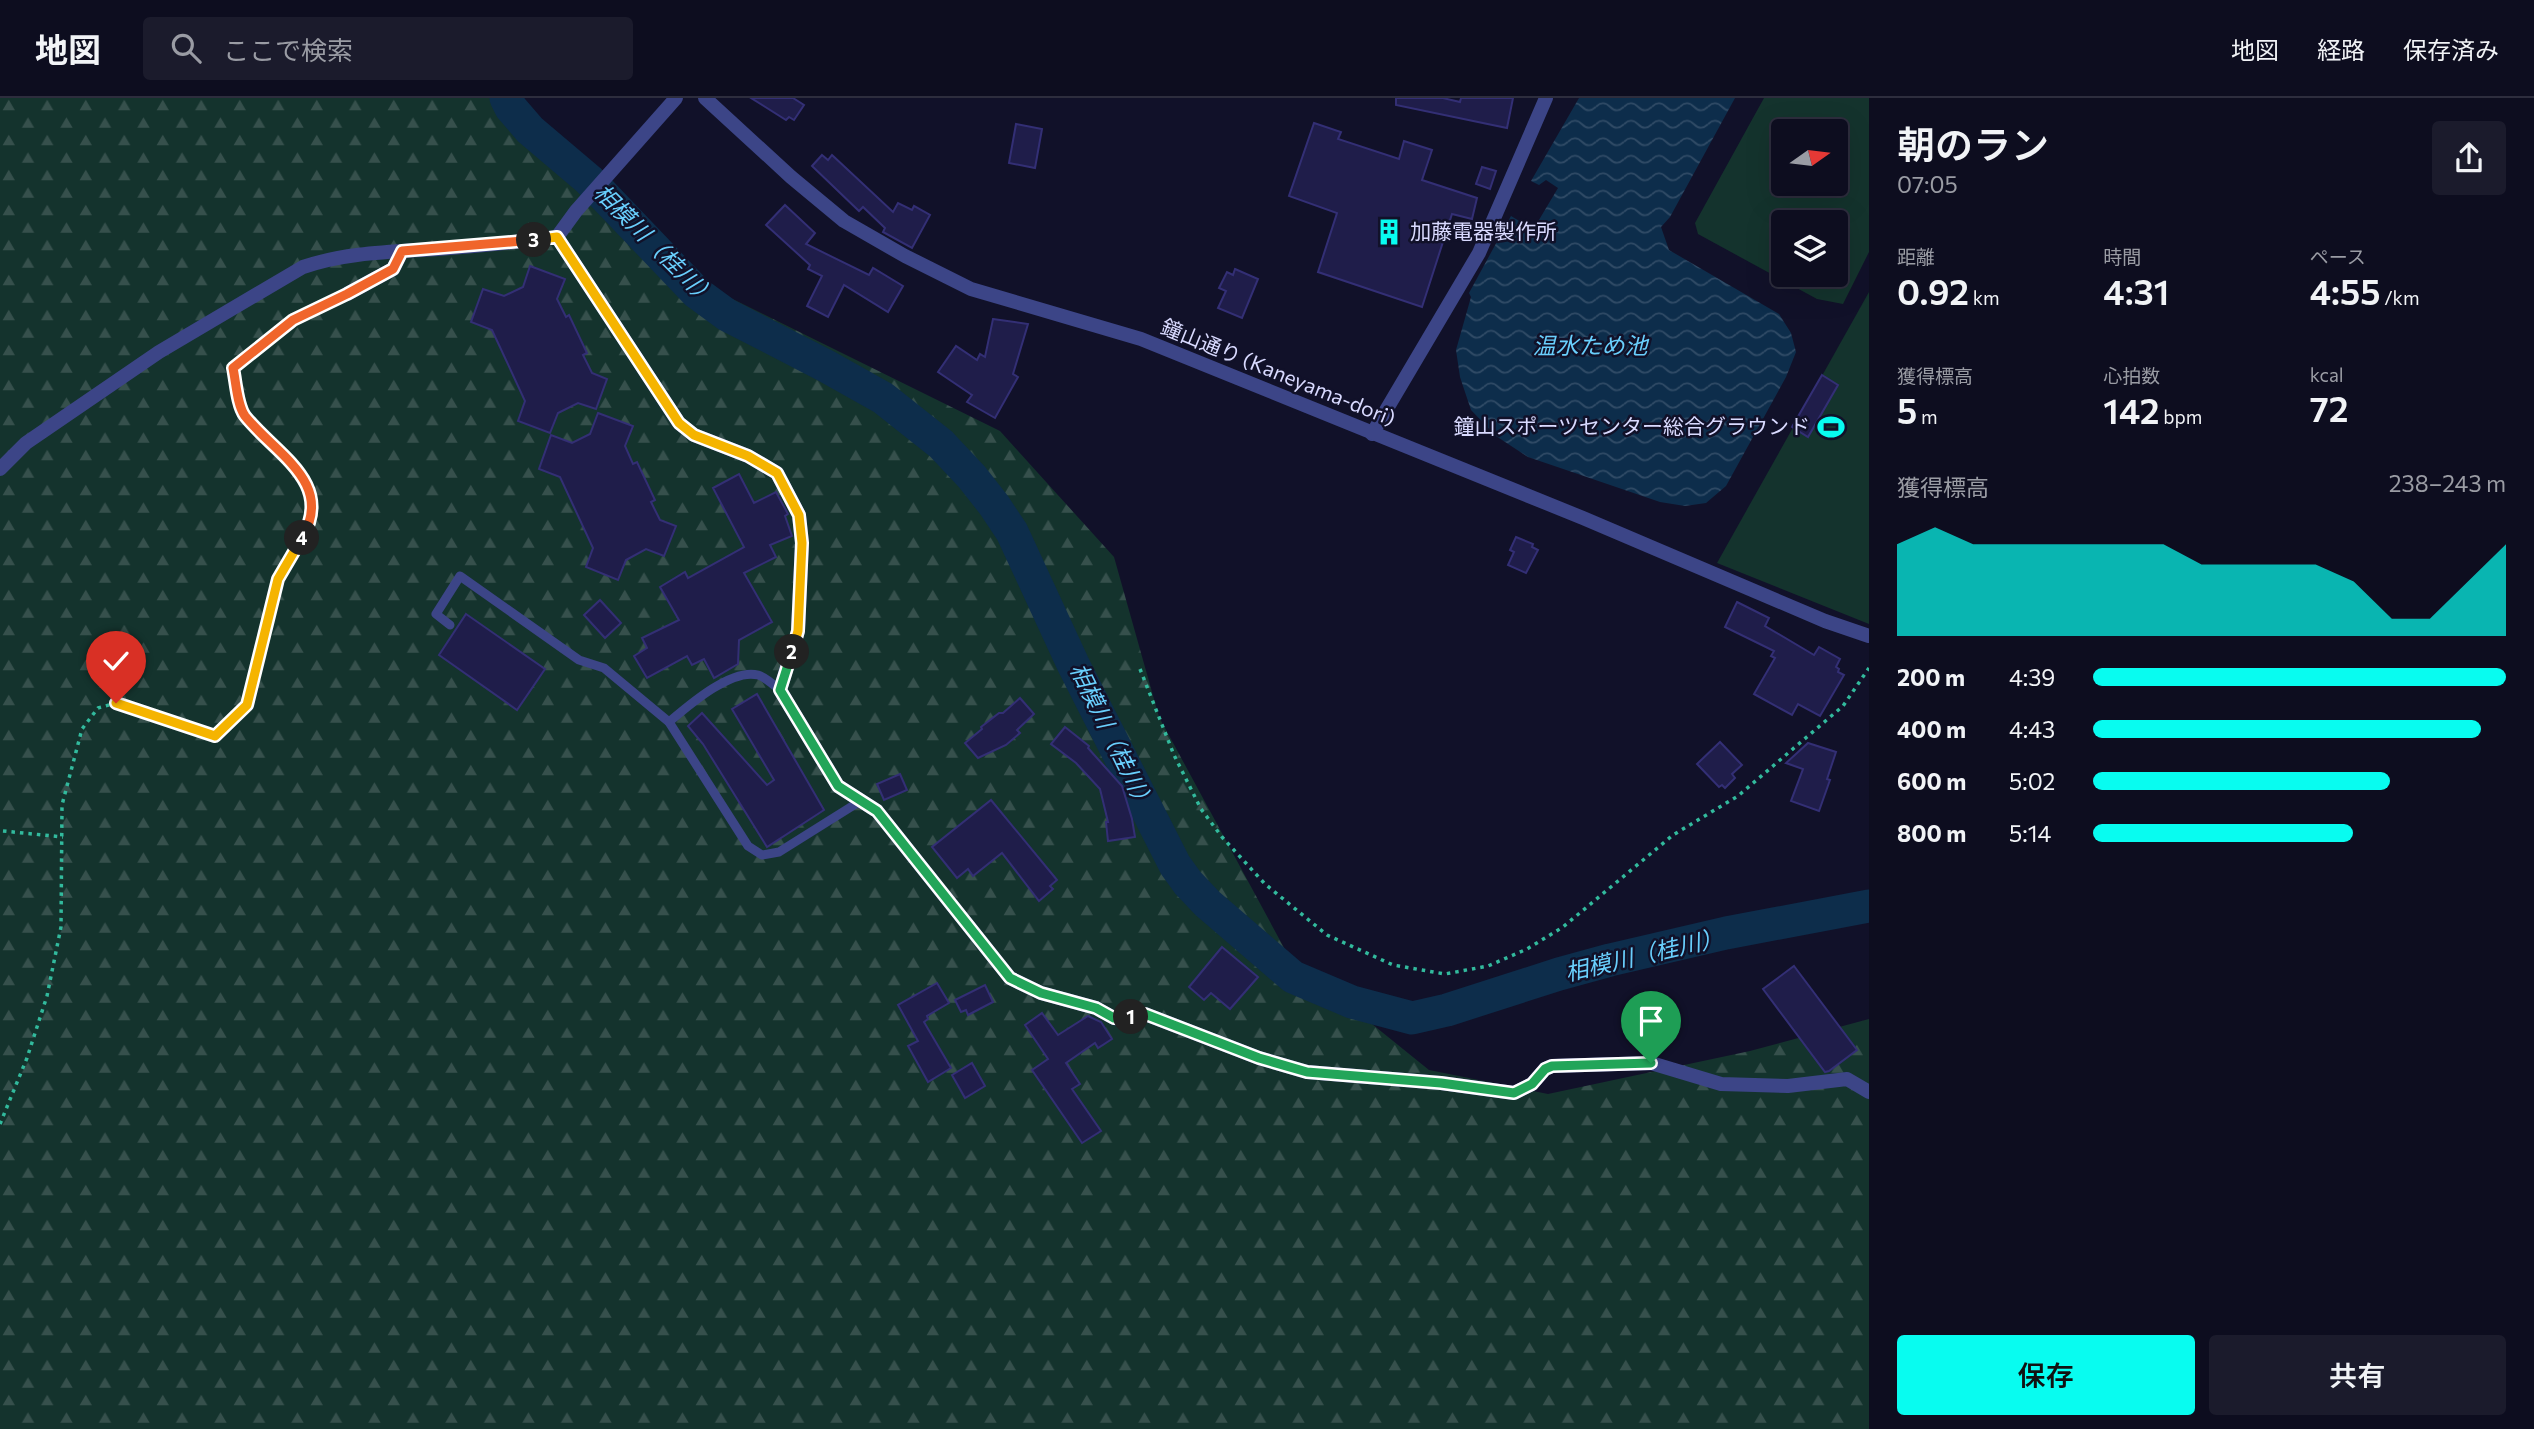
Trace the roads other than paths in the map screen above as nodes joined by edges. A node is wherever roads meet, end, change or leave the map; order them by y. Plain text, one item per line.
1 (676, 98) edge
2 (705, 98) edge
3 (1546, 98) edge
4 (557, 237) junction
5 (402, 251) junction
6 (347, 294) road end
7 (1373, 434) junction
8 (0, 469) edge
9 (450, 625) dead end
10 (1869, 636) edge
11 (780, 690) junction
12 (669, 722) junction
13 (862, 800) junction
14 (1869, 1092) edge

1 - 4 street
2 - 7 street, 鐘山通り (Kaneyama-dori)
3 - 7 street
4 - 5 street
4 - 11 street
5 - 6 street
5 - 8 street
7 - 10 street, 鐘山通り (Kaneyama-dori)
9 - 12 lane
11 - 12 lane
11 - 13 street
12 - 13 lane
13 - 14 street

